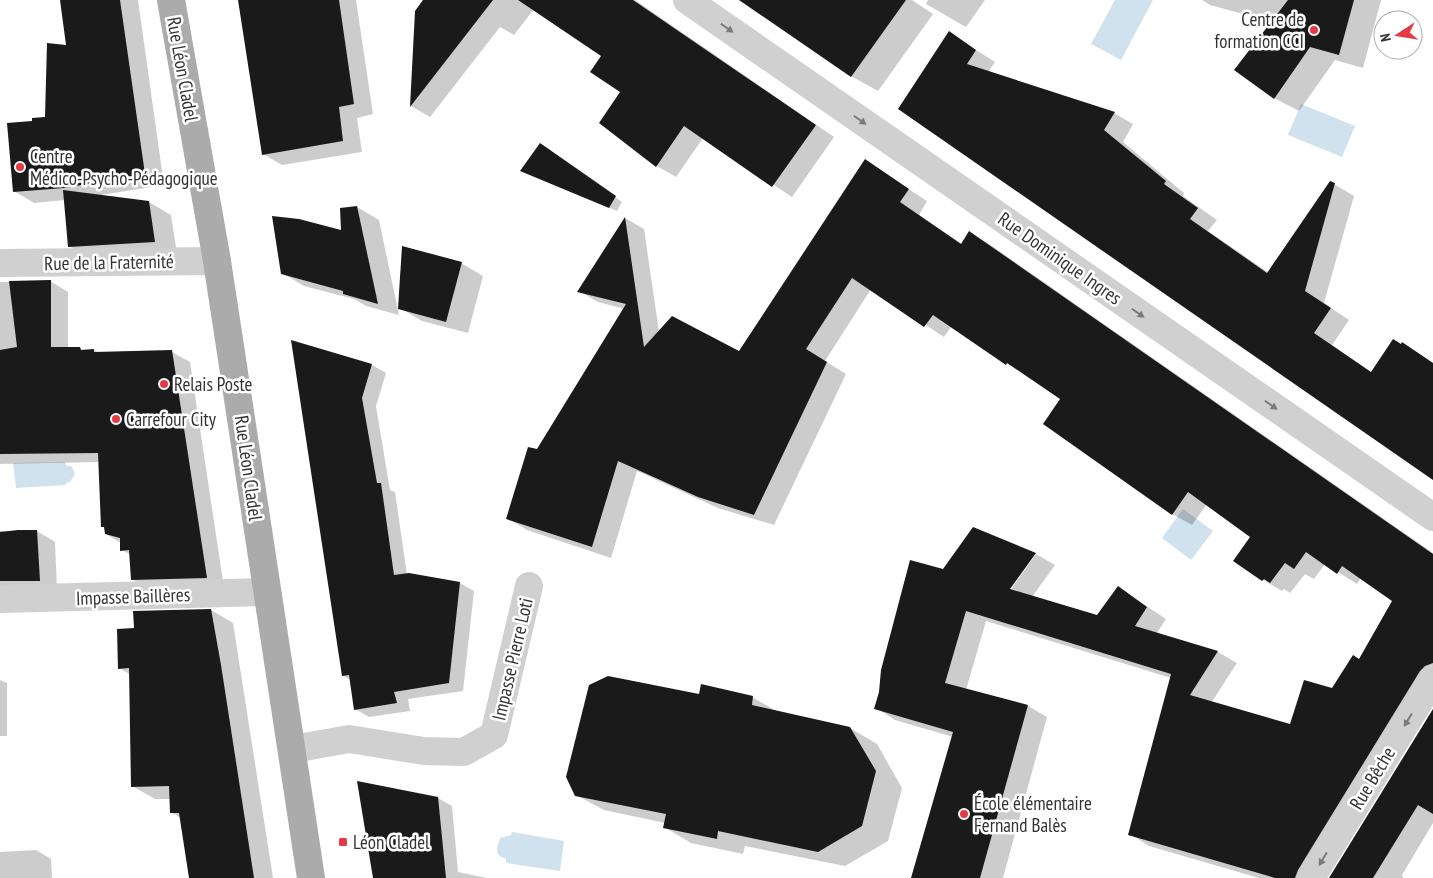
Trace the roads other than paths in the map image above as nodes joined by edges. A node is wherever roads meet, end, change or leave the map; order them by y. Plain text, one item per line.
1 (171, 0) edge
2 (687, 0) edge
3 (217, 261) junction
4 (0, 263) edge
5 (1433, 517) edge
6 (528, 586) dead end
7 (267, 592) junction
8 (0, 600) edge
9 (1433, 679) edge
10 (293, 749) junction
11 (311, 878) edge
12 (1311, 878) edge

1 - 3 main road, Rue Léon Cladel
2 -> 5 street, Rue Dominique Ingres
3 - 4 street, Rue de la Fraternité
3 - 7 main road, Rue Léon Cladel
6 - 10 street, Impasse Pierre Loti
7 - 8 street, Impasse Baillères
7 - 10 main road, Rue Léon Cladel
9 -> 12 street, Rue Bêche
10 - 11 main road, Rue Léon Cladel

